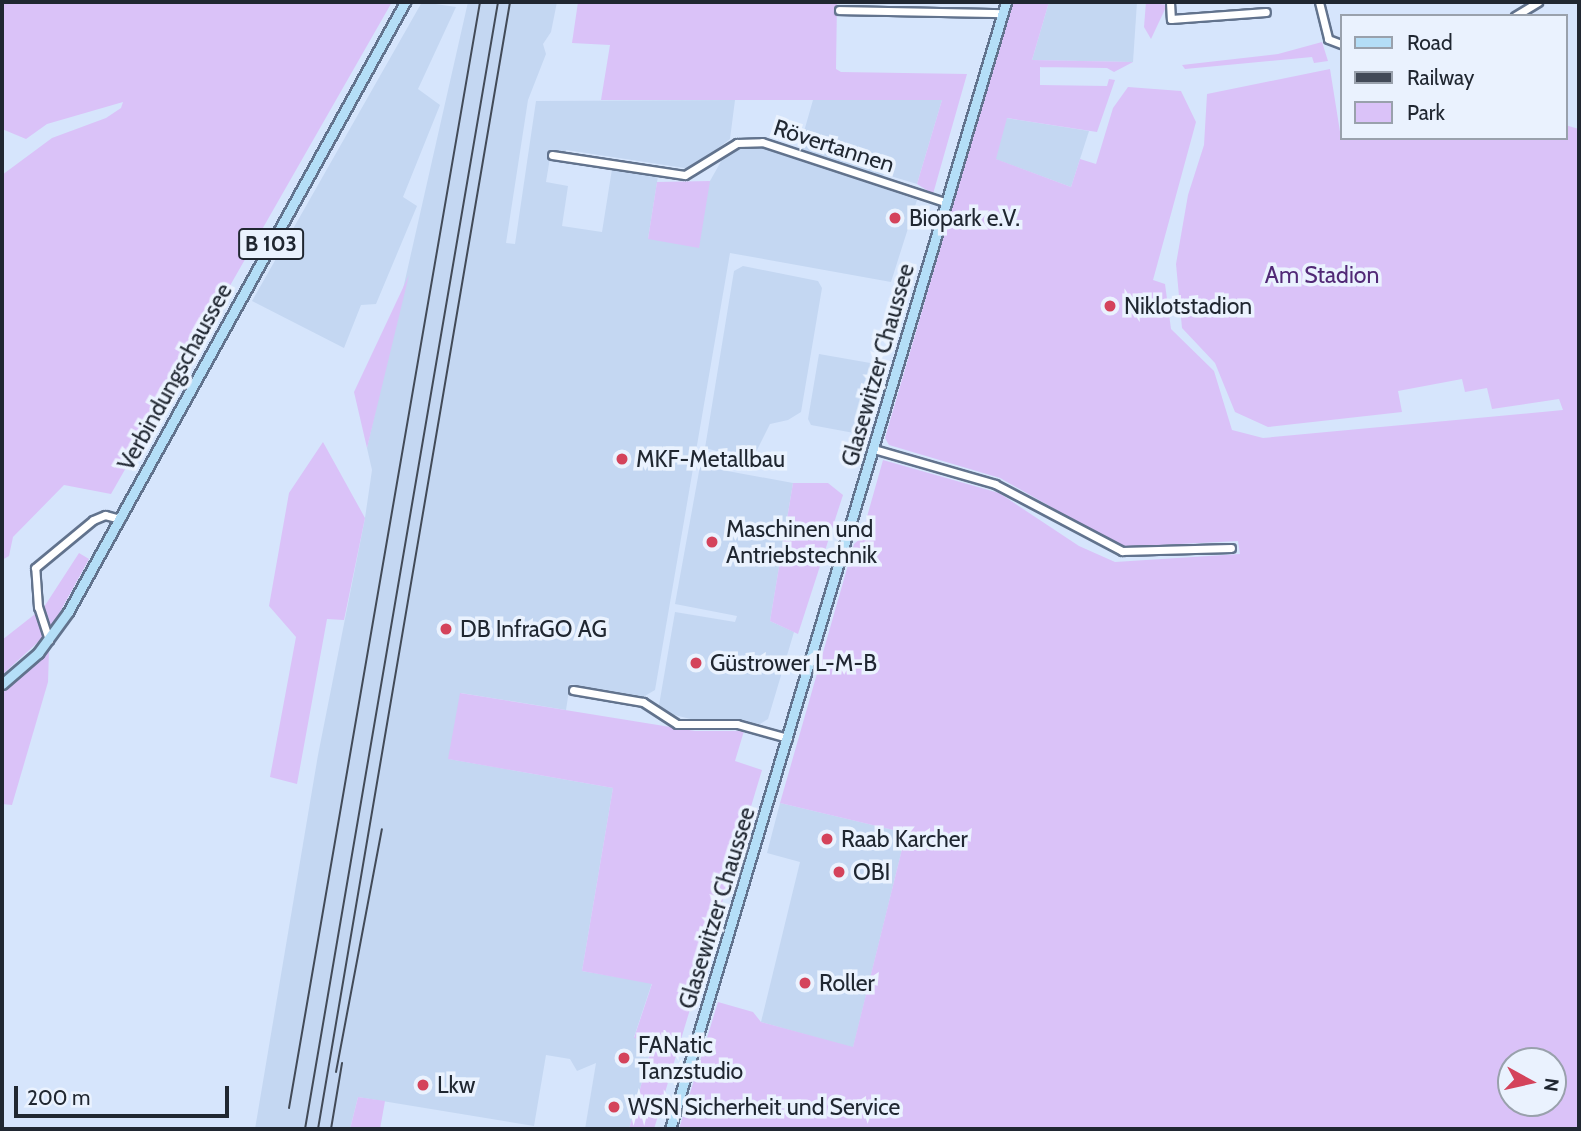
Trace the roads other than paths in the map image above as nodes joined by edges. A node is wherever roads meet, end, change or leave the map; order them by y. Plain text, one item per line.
1 (405, 2) edge
2 (940, 2) edge
3 (1006, 2) edge
4 (1170, 2) edge
5 (1319, 2) edge
6 (1538, 2) edge
7 (839, 10) dead end
8 (940, 12) junction
9 (1265, 12) dead end
10 (1002, 13) junction
11 (1518, 14) edge
12 (1340, 44) edge
13 (552, 155) dead end
14 (945, 202) junction
15 (874, 449) junction
16 (120, 519) junction
17 (1231, 548) dead end
18 (49, 640) junction
19 (2, 684) edge
20 (573, 690) dead end
21 (788, 738) junction
22 (670, 1129) edge

1 - 16 main road, Verbindungschaussee / B 103
2 - 8 street
3 - 10 main road, Glasewitzer Chaussee
4 - 9 street
5 - 12 street
6 - 11 street
7 - 8 street
8 - 10 street
10 - 14 main road, Glasewitzer Chaussee
13 - 14 street, Rövertannen
14 - 15 main road, Glasewitzer Chaussee
15 - 17 street
15 - 21 main road, Glasewitzer Chaussee
16 - 18 main road, Verbindungschaussee / B 103
16 - 18 street
18 - 19 main road, Verbindungschaussee / B 103
20 - 21 street
21 - 22 main road, Glasewitzer Chaussee

